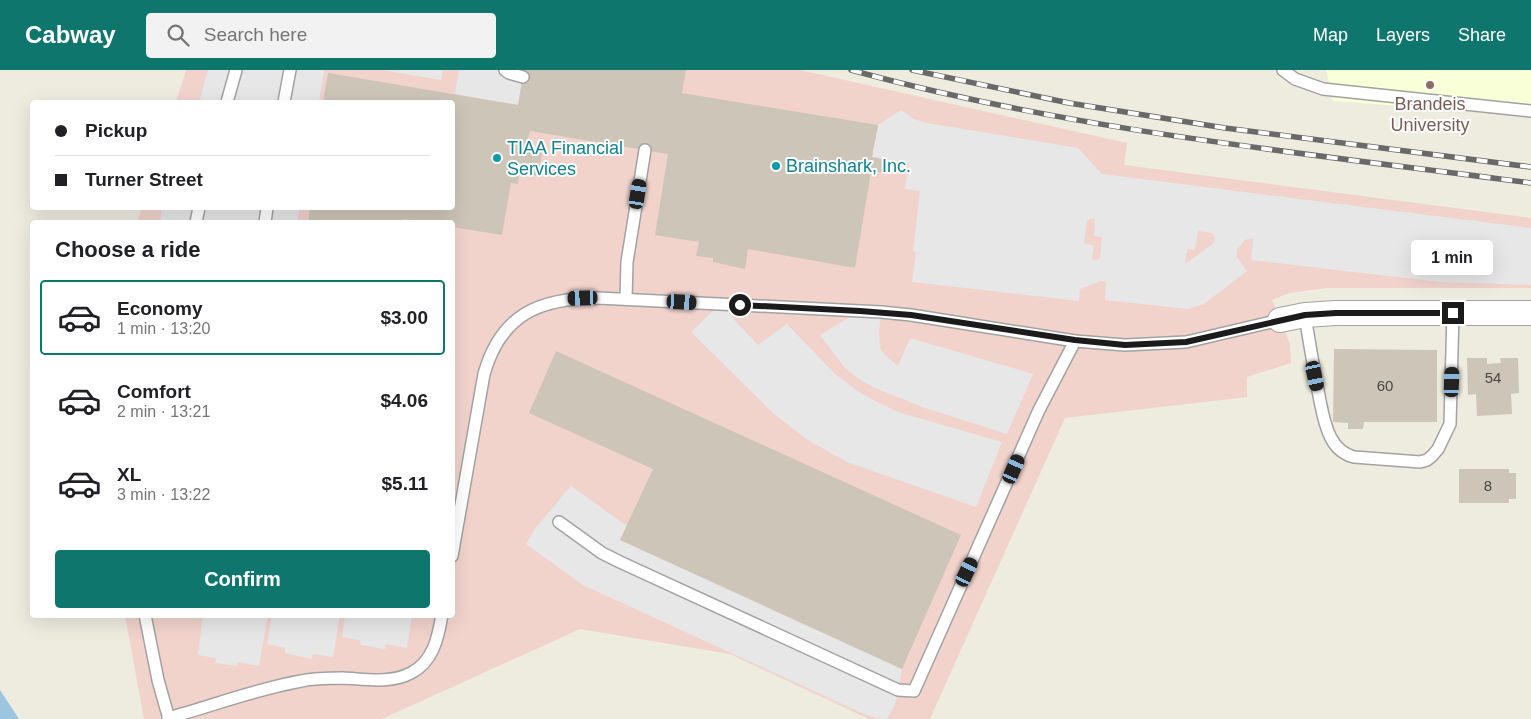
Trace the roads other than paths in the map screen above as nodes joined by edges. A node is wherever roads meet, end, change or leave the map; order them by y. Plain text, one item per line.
1 (236, 70) edge
2 (290, 70) edge
3 (505, 70) edge
4 (1283, 70) edge
5 (523, 77) dead end
6 (228, 100) edge
7 (284, 100) edge
8 (1531, 111) edge
9 (645, 150) dead end
10 (626, 299) junction
11 (1453, 313) junction
12 (1531, 313) edge
13 (1305, 315) junction
14 (1280, 320) joint
15 (1075, 340) junction
16 (559, 522) dead end
17 (455, 539) edge
18 (147, 618) edge
19 (442, 618) edge
20 (168, 718) edge

1 - 6 lane
2 - 7 lane
3 - 5 lane
4 - 8 lane
9 - 10 lane
10 - 15 lane
10 - 17 lane
11 - 12 street
11 - 13 street
11 - 13 lane
13 - 14 street
14 - 15 lane
15 - 16 lane
18 - 20 lane
19 - 20 lane

